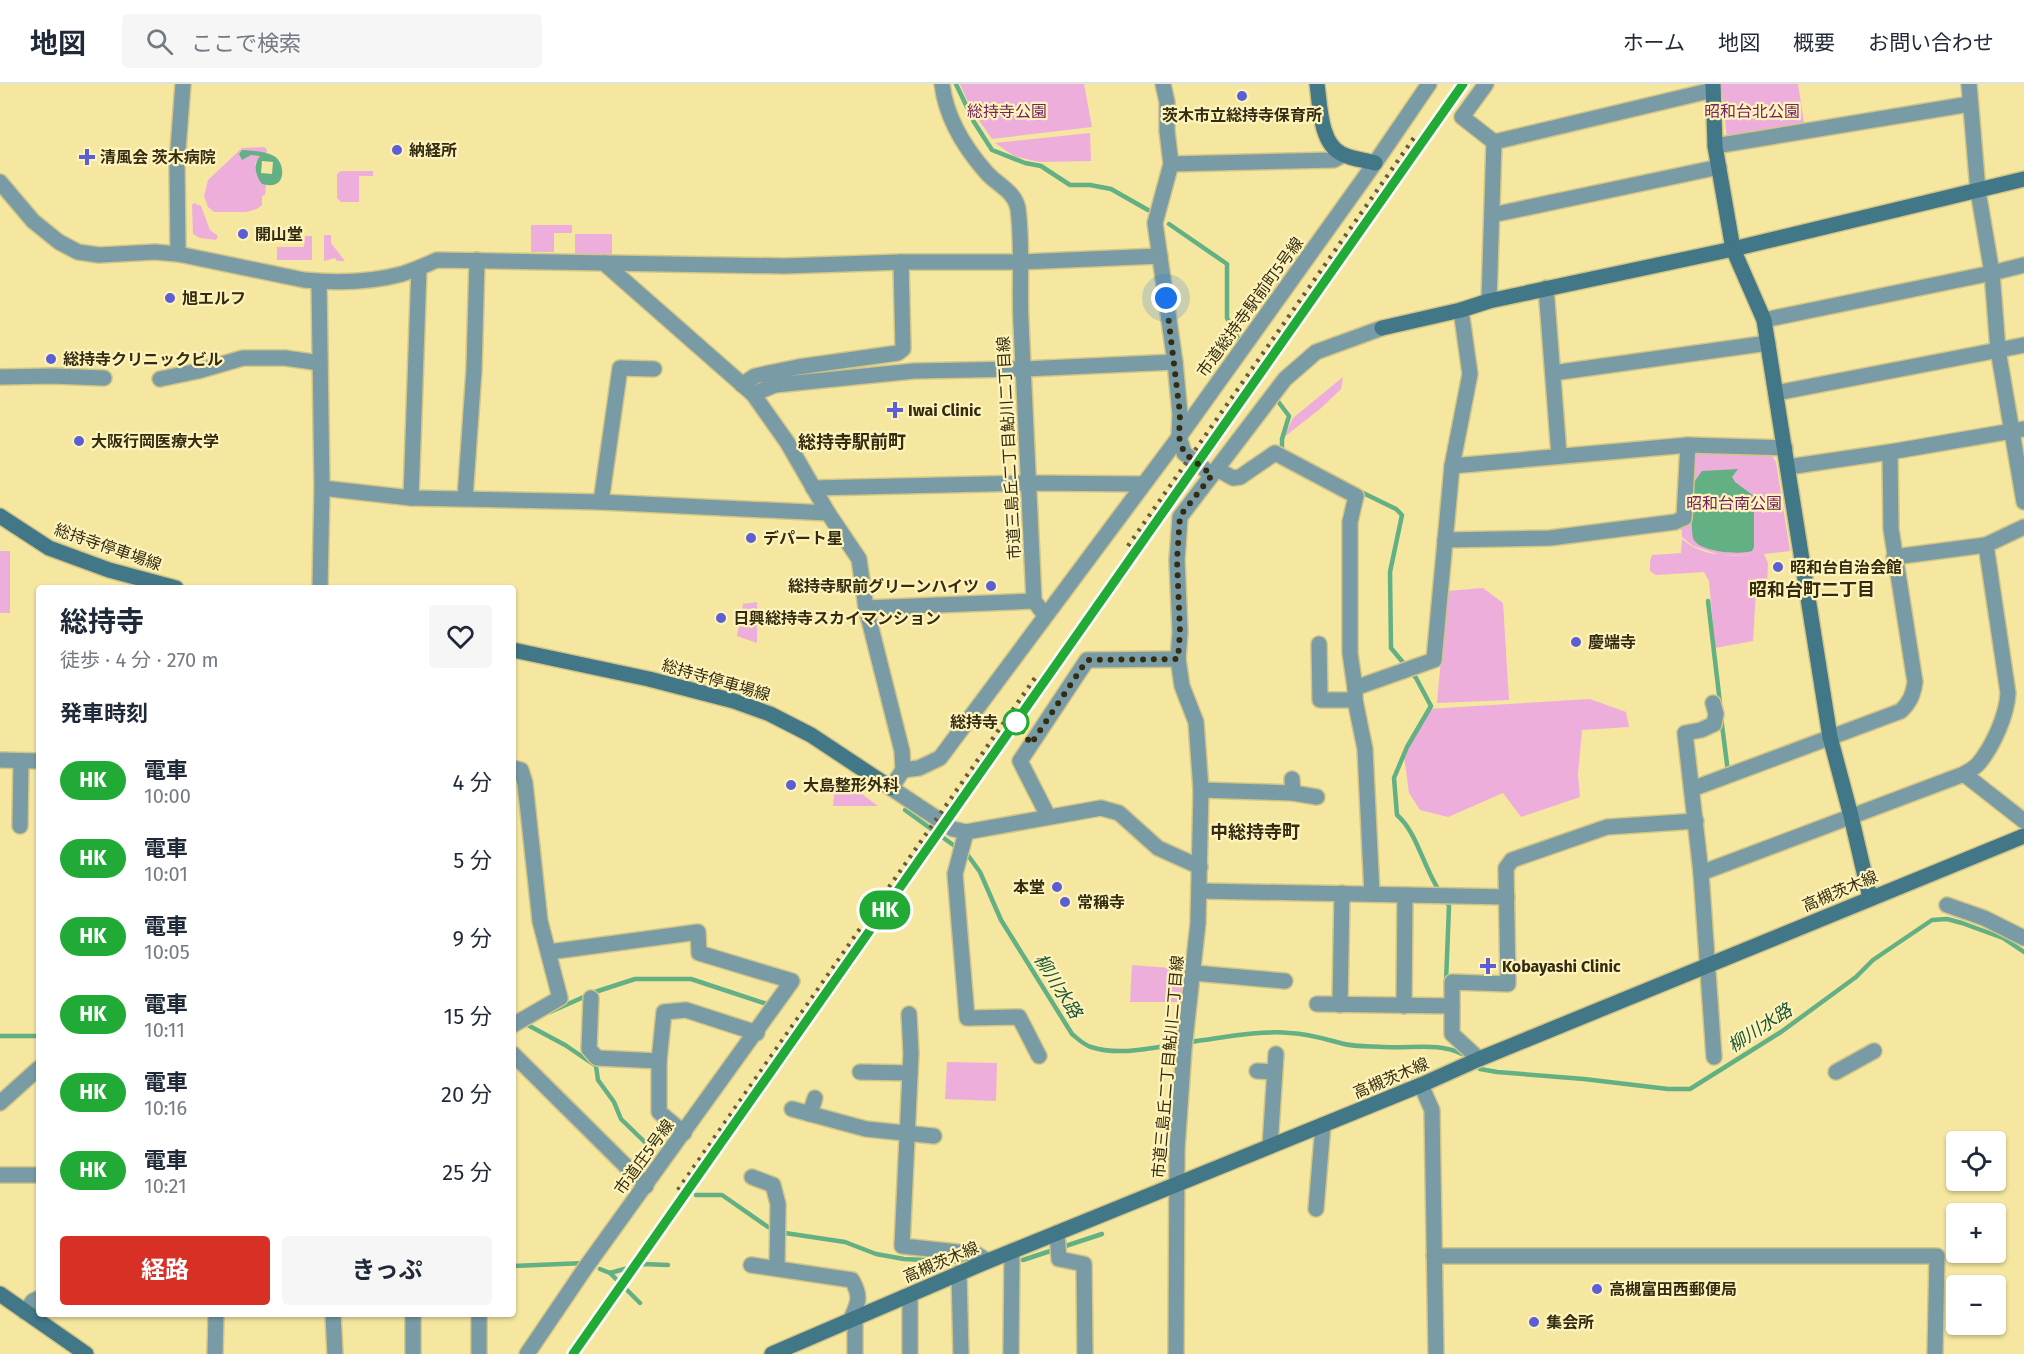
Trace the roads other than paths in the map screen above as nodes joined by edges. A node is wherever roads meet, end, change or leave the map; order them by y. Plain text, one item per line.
1 (183, 84) edge
2 (942, 84) edge
3 (1162, 84) edge
4 (1317, 84) edge
5 (1429, 84) edge
6 (1486, 84) edge
7 (1969, 84) edge
8 (1713, 87) edge
9 (1970, 104) junction
10 (1494, 142) junction
11 (1715, 146) junction
12 (1343, 155) junction
13 (1375, 163) junction
14 (1171, 164) junction
15 (1719, 167) junction
16 (2024, 179) edge
17 (0, 182) edge
18 (1978, 190) junction
19 (1492, 215) junction
20 (1733, 249) junction
21 (178, 254) junction
22 (1160, 256) junction
23 (477, 260) junction
24 (901, 262) junction
25 (1021, 262) junction
26 (604, 263) junction
27 (2024, 265) edge
28 (419, 268) junction
29 (1992, 273) junction
30 (319, 282) junction
31 (1546, 288) junction
32 (1489, 301) junction
33 (1461, 310) junction
34 (1764, 320) junction
35 (1382, 328) joint
36 (1768, 343) junction
37 (2024, 345) edge
38 (1998, 350) junction
39 (1174, 362) junction
40 (320, 363) junction
41 (654, 369) dead end
42 (1024, 369) junction
43 (1553, 373) junction
44 (0, 377) edge
45 (104, 378) dead end
46 (160, 379) dead end
47 (748, 390) junction
48 (1776, 393) junction
49 (2018, 430) edge
50 (1179, 437) junction
51 (1688, 445) junction
52 (1785, 448) junction
53 (1890, 452) junction
54 (1559, 455) junction
55 (1452, 466) junction
56 (1788, 467) junction
57 (1214, 472) junction
58 (1028, 483) junction
59 (1142, 484) junction
60 (322, 488) junction
61 (813, 488) junction
62 (411, 498) junction
63 (465, 498) junction
64 (601, 502) junction
65 (2024, 502) edge
66 (828, 513) junction
67 (0, 516) edge
68 (2024, 527) edge
69 (1445, 540) junction
70 (1986, 545) junction
71 (1894, 557) junction
72 (165, 585) edge
73 (320, 585) edge
74 (1034, 602) junction
75 (866, 608) junction
76 (1045, 615) junction
77 (1319, 644) dead end
78 (516, 651) edge
79 (1178, 659) junction
80 (1355, 694) junction
81 (1713, 703) dead end
82 (1830, 737) junction
83 (0, 760) edge
84 (21, 760) junction
85 (36, 761) edge
86 (516, 769) edge
87 (903, 770) junction
88 (1964, 774) junction
89 (891, 788) junction
90 (1692, 789) junction
91 (1201, 790) junction
92 (1317, 797) dead end
93 (1048, 816) junction
94 (1851, 816) junction
95 (1696, 821) junction
96 (2024, 821) edge
97 (20, 826) dead end
98 (966, 832) junction
99 (2024, 836) edge
100 (1200, 867) junction
101 (1701, 873) junction
102 (1200, 891) junction
103 (1342, 893) junction
104 (1372, 894) junction
105 (1405, 895) junction
106 (1507, 897) junction
107 (1870, 898) junction
108 (1947, 905) dead end
109 (2024, 938) edge
110 (549, 952) junction
111 (1708, 966) junction
112 (1194, 973) junction
113 (1286, 981) dead end
114 (591, 998) dead end
115 (1317, 1004) dead end
116 (1340, 1005) junction
117 (1404, 1006) junction
118 (1452, 1006) junction
119 (909, 1014) dead end
120 (516, 1023) edge
121 (757, 1033) junction
122 (1874, 1051) dead end
123 (1276, 1054) dead end
124 (1039, 1056) dead end
125 (516, 1057) edge
126 (1714, 1058) dead end
127 (1479, 1059) junction
128 (659, 1061) junction
129 (1834, 1068) dead end
130 (36, 1071) edge
131 (1257, 1071) dead end
132 (860, 1072) dead end
133 (1274, 1072) junction
134 (910, 1073) junction
135 (1421, 1085) junction
136 (814, 1098) dead end
137 (0, 1103) edge
138 (792, 1109) dead end
139 (810, 1114) junction
140 (1323, 1125) junction
141 (684, 1133) junction
142 (907, 1133) junction
143 (934, 1136) dead end
144 (1270, 1146) junction
145 (36, 1174) edge
146 (0, 1175) edge
147 (752, 1177) dead end
148 (646, 1185) junction
149 (1176, 1185) junction
150 (1316, 1209) dead end
151 (1057, 1233) junction
152 (1012, 1251) junction
153 (1434, 1256) junction
154 (988, 1261) junction
155 (751, 1265) dead end
156 (777, 1268) junction
157 (959, 1274) junction
158 (0, 1294) edge
159 (910, 1295) junction
160 (36, 1300) edge
161 (25, 1312) junction
162 (216, 1317) edge
163 (333, 1317) edge
164 (413, 1317) edge
165 (479, 1317) edge
166 (852, 1319) junction
167 (791, 1350) edge
168 (86, 1354) edge
169 (214, 1354) edge
170 (335, 1354) edge
171 (413, 1354) edge
172 (479, 1354) edge
173 (527, 1354) edge
174 (772, 1354) edge
175 (855, 1354) edge
176 (910, 1354) edge
177 (961, 1354) edge
178 (1011, 1354) edge
179 (1085, 1354) edge
180 (1176, 1354) edge
181 (1436, 1354) edge
182 (1935, 1354) edge

1 - 21 street
2 - 25 street, 市道三島丘二丁目鮎川二丁目線
3 - 14 street
4 - 12 main road
5 - 13 street, 市道総持寺駅前町5号線
6 - 10 street
7 - 9 street
8 - 10 street
8 - 11 main road
9 - 11 street
9 - 18 street
10 - 19 street
11 - 15 main road
12 - 13 main road
12 - 14 street
13 - 50 street, 市道総持寺駅前町5号線
14 - 22 street
15 - 19 street
15 - 20 main road
16 - 18 main road
17 - 21 street
18 - 20 main road
18 - 29 street
19 - 32 street
20 - 31 main road
20 - 34 main road
21 - 30 street
22 - 25 street
22 - 39 street
23 - 26 street
23 - 28 street
23 - 63 street
24 - 25 street
24 - 26 street
24 - 47 street
25 - 42 street, 市道三島丘二丁目鮎川二丁目線
26 - 47 street
27 - 29 street
28 - 30 street
28 - 62 street
29 - 34 street
29 - 38 street
30 - 40 street
31 - 32 main road
31 - 43 street
32 - 33 main road
33 - 35 main road
33 - 55 street
34 - 36 main road
35 - 57 street, 市道三島丘二丁目鮎川二丁目線
36 - 43 street
36 - 48 main road
37 - 38 street
38 - 48 street
38 - 49 street
39 - 42 street
39 - 50 street
40 - 46 street
40 - 60 street
41 - 64 street
42 - 47 street
42 - 58 street, 市道三島丘二丁目鮎川二丁目線
43 - 54 street
44 - 45 street
47 - 61 street
48 - 52 main road
49 - 53 street
49 - 65 street
50 - 57 street
50 - 59 street, 市道総持寺駅前町5号線
51 - 52 street
51 - 54 street
51 - 69 street
52 - 56 main road
53 - 56 street
53 - 71 street
54 - 55 street
55 - 69 street
56 - 82 main road
57 - 79 street, 市道三島丘二丁目鮎川二丁目線
57 - 80 street
58 - 59 street
58 - 61 street
58 - 74 street, 市道三島丘二丁目鮎川二丁目線
59 - 76 street, 市道総持寺駅前町5号線
60 - 62 street
60 - 73 street
61 - 66 street
62 - 63 street
63 - 64 street
64 - 66 street
66 - 75 street
67 - 72 main road, 総持寺停車場線
68 - 70 street
69 - 80 street
70 - 71 street
70 - 88 street
71 - 82 street
74 - 75 street
74 - 76 street
75 - 87 street
76 - 87 street
77 - 80 street
78 - 89 main road, 総持寺停車場線
79 - 91 street, 市道三島丘二丁目鮎川二丁目線
79 - 93 street
80 - 104 street
81 - 90 street
82 - 90 street
82 - 94 main road
83 - 84 street
84 - 85 street
84 - 97 street
86 - 110 street
87 - 89 street
88 - 94 street
88 - 96 street
89 - 98 street
90 - 95 street
91 - 92 street
91 - 100 street, 市道三島丘二丁目鮎川二丁目線
93 - 98 street
93 - 100 street
94 - 101 street
94 - 107 main road
95 - 101 street
95 - 106 street
98 - 124 street
99 - 107 main road, 高槻茨木線
100 - 102 street, 市道三島丘二丁目鮎川二丁目線
101 - 111 street
102 - 103 street
102 - 112 street, 市道三島丘二丁目鮎川二丁目線
103 - 104 street
103 - 116 street
104 - 105 street
105 - 106 street
105 - 117 street
106 - 118 street
107 - 111 main road, 高槻茨木線
108 - 109 street
110 - 120 street
110 - 121 street, 市道庄5号線
111 - 126 street
111 - 127 main road, 高槻茨木線
112 - 113 street
112 - 149 street, 市道三島丘二丁目鮎川二丁目線
114 - 128 street
115 - 116 street
116 - 117 street
117 - 118 street
118 - 127 street
119 - 134 street
121 - 128 street
121 - 141 street, 市道庄5号線
122 - 129 street
123 - 133 street
125 - 148 street
127 - 135 main road, 高槻茨木線
128 - 141 street
130 - 137 street
131 - 133 street
132 - 134 street
133 - 144 street
134 - 142 street
135 - 140 main road, 高槻茨木線
135 - 153 street
136 - 139 street
138 - 139 street
139 - 142 street
140 - 144 main road, 高槻茨木線
140 - 150 street
141 - 148 street, 市道庄5号線
142 - 143 street
142 - 154 street
144 - 149 main road, 高槻茨木線
145 - 146 street
147 - 156 street
148 - 173 street, 市道庄5号線
149 - 151 main road, 高槻茨木線
149 - 180 street, 市道三島丘二丁目鮎川二丁目線
151 - 152 main road, 高槻茨木線
151 - 179 street
152 - 154 main road, 高槻茨木線
152 - 178 street
153 - 181 street
153 - 182 street
154 - 157 main road, 高槻茨木線
155 - 156 street
156 - 166 street
157 - 159 main road, 高槻茨木線
157 - 177 street
158 - 161 main road
159 - 166 main road, 高槻茨木線
159 - 176 street
160 - 161 street
161 - 168 main road
162 - 169 street
163 - 170 street
164 - 171 street
165 - 172 street
166 - 167 main road, 高槻茨木線
166 - 175 street
167 - 174 main road, 高槻茨木線

